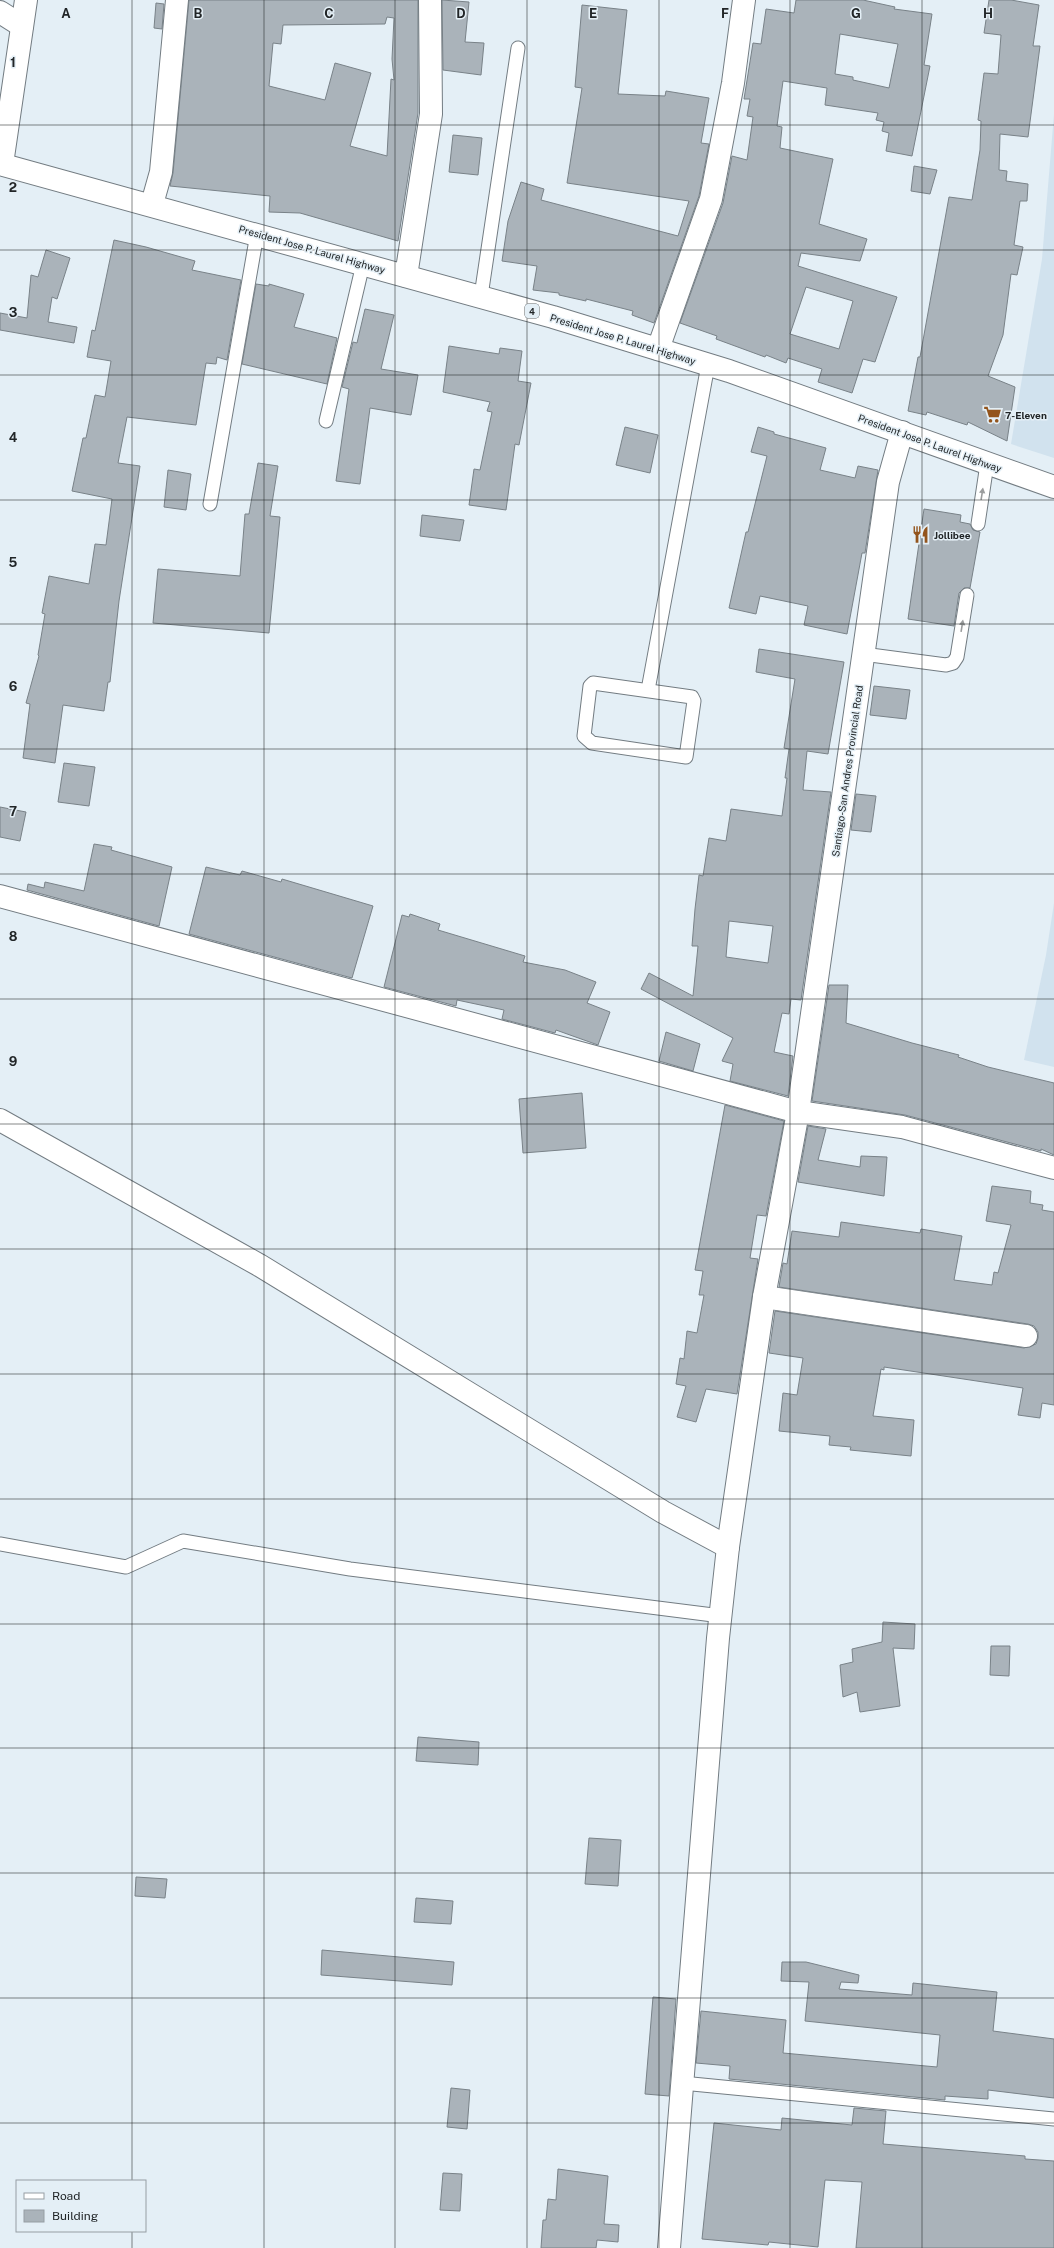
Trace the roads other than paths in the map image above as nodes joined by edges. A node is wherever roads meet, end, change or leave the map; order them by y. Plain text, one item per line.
1 (26, 0) edge
2 (177, 0) edge
3 (430, 0) edge
4 (744, 0) edge
5 (0, 12) edge
6 (22, 26) junction
7 (518, 48) dead end
8 (1, 164) edge
9 (152, 204) junction
10 (257, 234) junction
11 (363, 264) junction
12 (406, 276) junction
13 (481, 296) junction
14 (658, 349) junction
15 (708, 365) junction
16 (326, 421) dead end
17 (902, 432) junction
18 (987, 464) junction
19 (1054, 487) edge
20 (210, 504) dead end
21 (978, 524) dead end
22 (967, 595) dead end
23 (863, 654) junction
24 (648, 690) junction
25 (0, 896) edge
26 (798, 1112) junction
27 (0, 1120) edge
28 (1054, 1168) edge
29 (764, 1296) junction
30 (1026, 1336) dead end
31 (0, 1544) edge
32 (728, 1547) junction
33 (721, 1616) junction
34 (682, 2083) junction
35 (1054, 2119) edge
36 (669, 2248) edge

1 - 6 main road
2 - 9 main road
3 - 12 main road
4 - 14 main road
5 - 6 main road
6 - 8 main road
7 - 13 lane
8 - 9 main road, President Jose P. Laurel Highway / 4
9 - 10 main road, President Jose P. Laurel Highway / 4
10 - 11 main road, President Jose P. Laurel Highway / 4
10 - 20 lane
11 - 12 main road, President Jose P. Laurel Highway / 4
11 - 16 lane
12 - 13 main road, President Jose P. Laurel Highway / 4
13 - 14 main road, President Jose P. Laurel Highway / 4
14 - 15 main road, President Jose P. Laurel Highway / 4
15 - 17 main road, President Jose P. Laurel Highway / 4
15 - 24 lane
17 - 18 main road, President Jose P. Laurel Highway / 4
17 - 23 main road, Santiago-San Andres Provincial Road
18 - 19 main road, President Jose P. Laurel Highway / 4
21 -> 18 lane
23 -> 22 lane
23 - 26 main road, Santiago-San Andres Provincial Road
24 - 24 lane
25 - 26 main road
26 - 28 main road
26 - 29 main road, Santiago-San Andres Provincial Road
27 - 32 main road
29 - 30 main road
29 - 32 main road, Santiago-San Andres Provincial Road
31 - 33 lane
32 - 33 main road, Santiago-San Andres Provincial Road
33 - 34 main road, Santiago-San Andres Provincial Road
34 - 35 lane
34 - 36 main road, Santiago-San Andres Provincial Road

